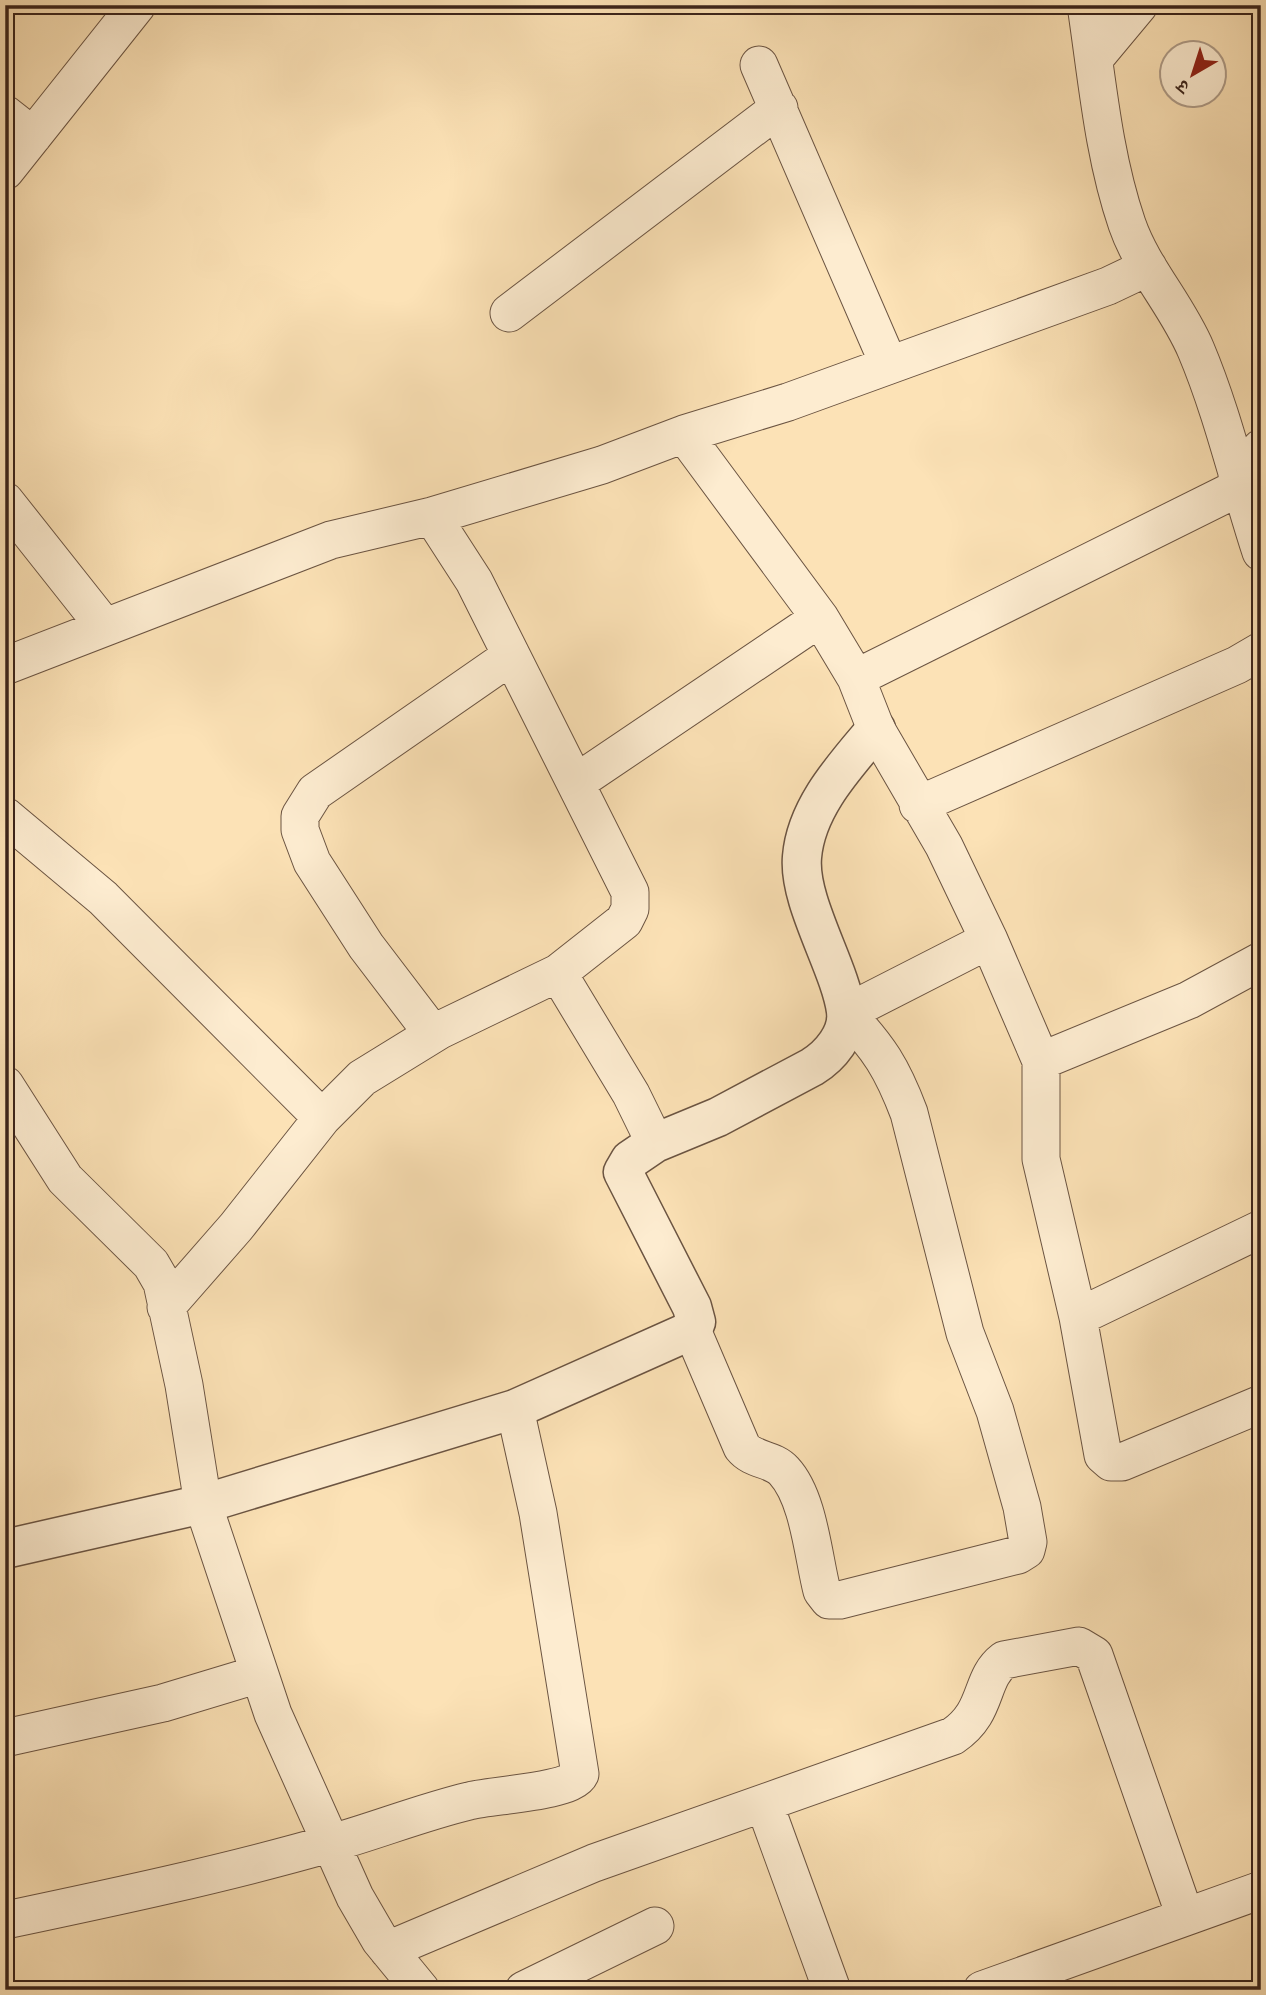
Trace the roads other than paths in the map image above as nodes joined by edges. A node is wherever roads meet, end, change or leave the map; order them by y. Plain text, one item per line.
1 (137, 5) edge
2 (1086, 5) edge
3 (1139, 5) edge
4 (1094, 59) junction
5 (759, 65) dead end
6 (779, 108) junction
7 (19, 125) edge
8 (5, 171) edge
9 (1148, 267) junction
10 (509, 313) dead end
11 (889, 365) junction
12 (684, 434) junction
13 (1261, 448) edge
14 (1238, 481) junction
15 (5, 501) edge
16 (432, 516) junction
17 (1261, 552) edge
18 (820, 618) junction
19 (104, 626) junction
20 (1261, 651) edge
21 (511, 656) junction
22 (5, 666) edge
23 (856, 678) junction
24 (876, 729) junction
25 (577, 782) junction
26 (918, 805) junction
27 (5, 817) edge
28 (989, 940) junction
29 (1261, 961) edge
30 (558, 973) junction
31 (846, 1013) junction
32 (433, 1034) junction
33 (1041, 1061) junction
34 (5, 1085) edge
35 (322, 1118) junction
36 (655, 1143) junction
37 (1261, 1229) edge
38 (166, 1307) junction
39 (1078, 1317) junction
40 (692, 1330) junction
41 (1261, 1404) edge
42 (515, 1409) junction
43 (204, 1504) junction
44 (5, 1549) edge
45 (258, 1674) junction
46 (5, 1738) edge
47 (764, 1803) junction
48 (330, 1844) junction
49 (1261, 1890) edge
50 (1185, 1916) junction
51 (5, 1920) edge
52 (655, 1926) dead end
53 (388, 1950) junction
54 (421, 1990) edge
55 (524, 1990) edge
56 (832, 1990) edge
57 (982, 1990) edge

1 - 7 street
2 - 4 street
3 - 4 street
4 - 9 street
5 - 6 street
6 - 10 street
6 - 11 street
7 - 8 street
9 - 11 street
9 - 14 street
11 - 12 street
12 - 16 street
12 - 18 street
13 - 14 street
14 - 17 street
14 - 23 street
15 - 19 street
16 - 19 street
16 - 21 street
18 - 23 street
18 - 25 street
19 - 22 street
20 - 26 street
21 - 25 street
21 - 32 street
23 - 24 street
24 - 26 street
24 - 31 street
25 - 30 street
26 - 28 street
27 - 35 street
28 - 31 street
28 - 33 street
29 - 33 street
30 - 32 street
30 - 36 street
31 - 36 street
31 - 40 street
32 - 35 street
33 - 39 street
34 - 38 street
35 - 38 street
36 - 40 street
37 - 39 street
38 - 43 street
39 - 41 street
40 - 42 street
42 - 43 street
42 - 48 street
43 - 44 street
43 - 45 street
45 - 46 street
45 - 48 street
47 - 50 street
47 - 53 street
47 - 56 street
48 - 51 street
48 - 53 street
49 - 50 street
50 - 57 street
52 - 55 street
53 - 54 street

